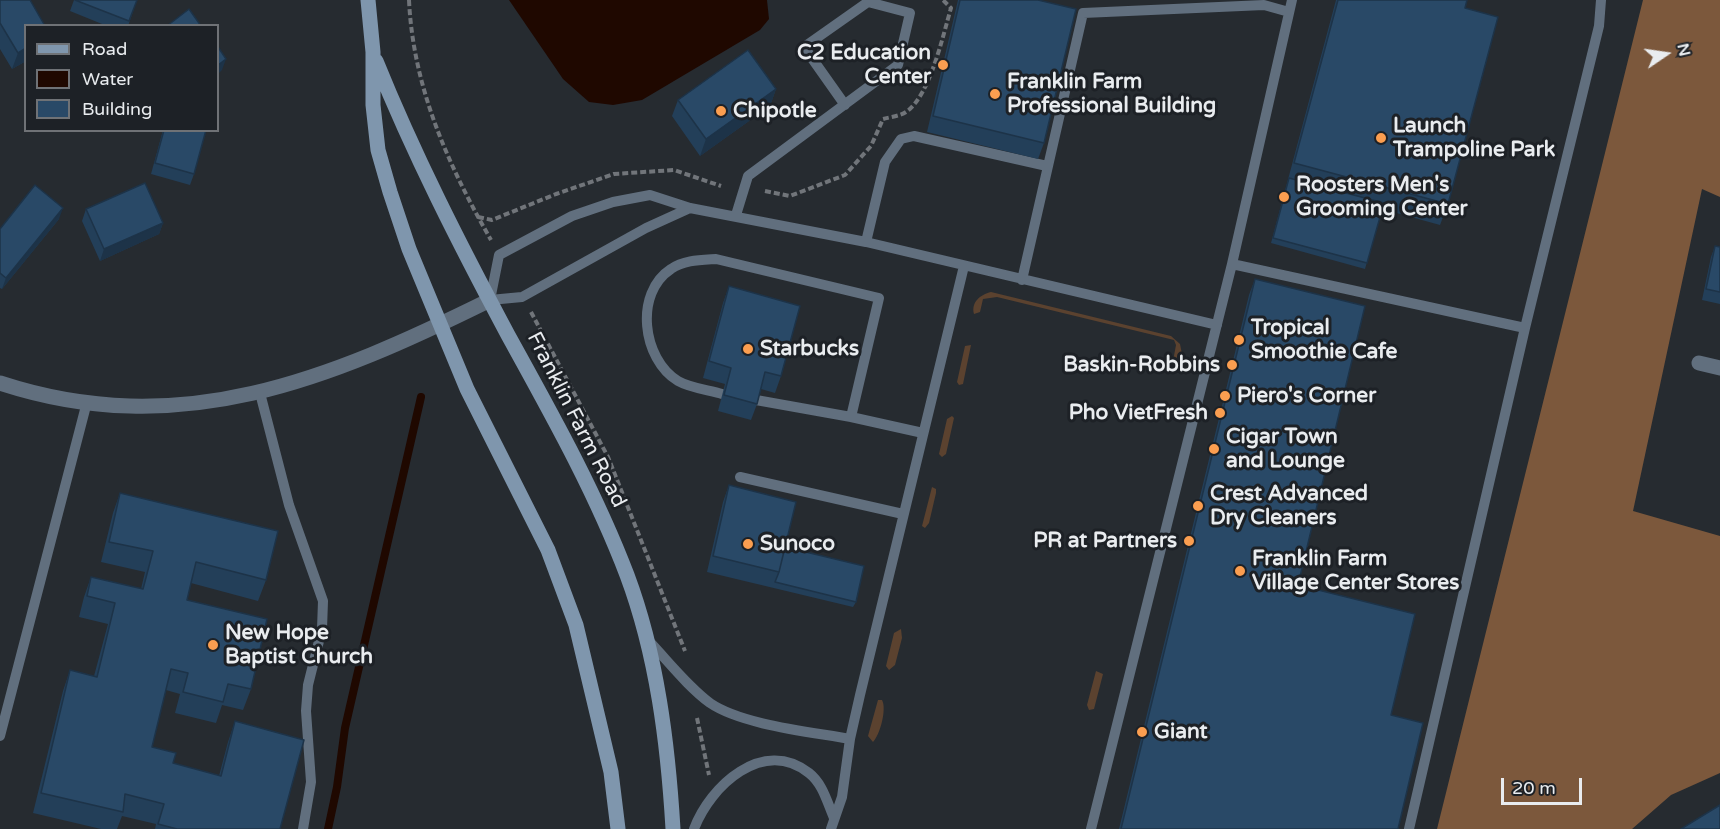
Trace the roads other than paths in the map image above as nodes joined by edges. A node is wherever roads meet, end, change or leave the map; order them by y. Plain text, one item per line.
1 (368, 0) edge
2 (1292, 0) edge
3 (1601, 0) edge
4 (1289, 12) junction
5 (373, 52) junction
6 (845, 105) junction
7 (1047, 166) junction
8 (690, 208) junction
9 (736, 216) junction
10 (866, 242) junction
11 (1232, 264) junction
12 (964, 266) junction
13 (1022, 280) junction
14 (490, 300) junction
15 (440, 324) junction
16 (1216, 325) junction
17 (1525, 328) junction
18 (1699, 363) dead end
19 (1720, 368) edge
20 (0, 383) edge
21 (260, 393) junction
22 (722, 394) edge
23 (756, 400) edge
24 (87, 402) junction
25 (851, 417) junction
26 (923, 434) junction
27 (740, 477) dead end
28 (903, 514) junction
29 (646, 638) junction
30 (0, 736) edge
31 (850, 740) junction
32 (834, 818) junction
33 (303, 829) edge
34 (618, 829) edge
35 (673, 829) edge
36 (694, 829) edge
37 (831, 829) edge
38 (1091, 829) edge
39 (1409, 829) edge

1 - 5 main road, Franklin Farm Road
2 - 4 lane
3 - 17 lane
4 - 7 lane
4 - 11 lane
5 - 14 main road, Franklin Farm Road
5 - 15 main road, Franklin Farm Road
6 - 6 lane
6 - 9 lane
7 - 10 lane
7 - 13 lane
8 - 9 lane
8 - 14 lane
8 - 14 lane
9 - 10 lane
10 - 12 lane
11 - 16 lane
11 - 17 lane
12 - 13 lane
12 - 26 lane
13 - 16 lane
14 - 15 street
14 - 29 main road, Franklin Farm Road
15 - 21 street
15 - 34 main road, Franklin Farm Road
16 - 38 lane
17 - 39 lane
18 - 19 street
20 - 24 street
21 - 24 street
21 - 33 lane
22 - 25 lane
23 - 25 lane
24 - 30 lane
25 - 26 lane
26 - 28 lane
27 - 28 lane
28 - 31 lane
29 - 31 lane
29 - 35 main road, Franklin Farm Road
31 - 32 lane
32 - 36 lane
32 - 37 lane

